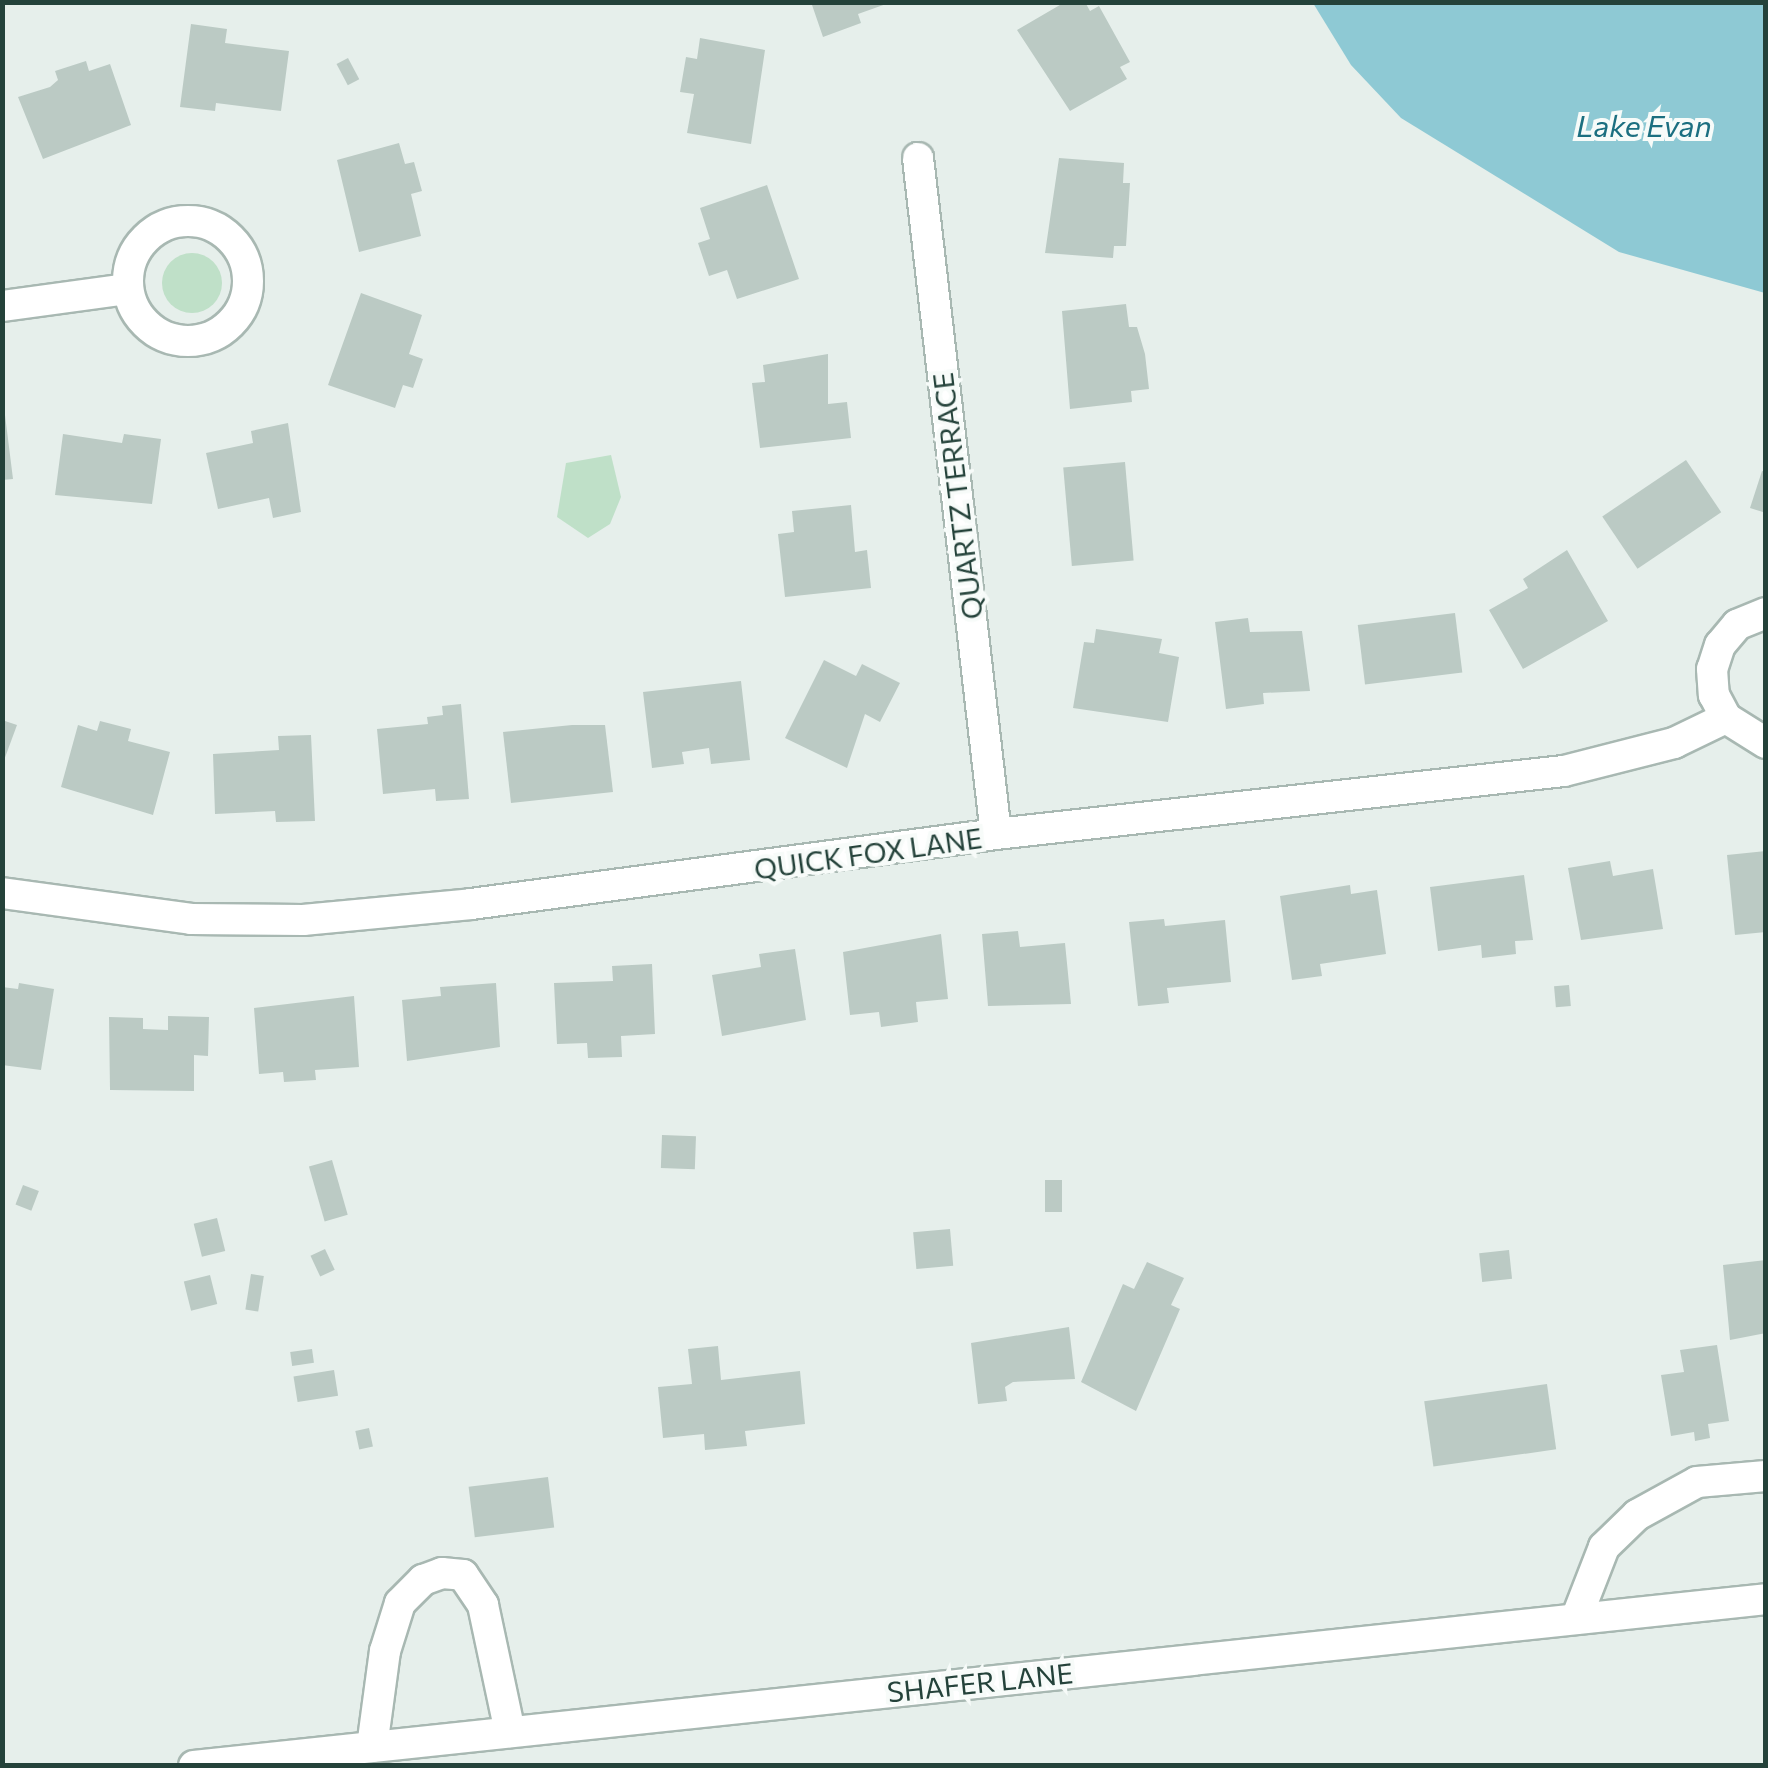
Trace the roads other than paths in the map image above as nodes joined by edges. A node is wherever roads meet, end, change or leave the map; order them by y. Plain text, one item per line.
1 (918, 158) dead end
2 (128, 289) junction
3 (2, 306) edge
4 (1766, 613) edge
5 (1726, 718) junction
6 (1766, 742) edge
7 (996, 834) junction
8 (2, 892) edge
9 (1766, 1476) edge
10 (1766, 1599) edge
11 (1576, 1619) junction
12 (510, 1732) junction
13 (372, 1747) junction
14 (194, 1766) edge

1 - 7 street, QUARTZ TERRACE
2 - 2 street
2 - 3 street
4 - 5 street
5 - 6 street
5 - 7 street, QUICK FOX LANE
7 - 8 street, QUICK FOX LANE
9 - 11 street
10 - 11 street, SHAFER LANE
11 - 12 street, SHAFER LANE
12 - 13 street, SHAFER LANE
12 - 13 street
13 - 14 street, SHAFER LANE

